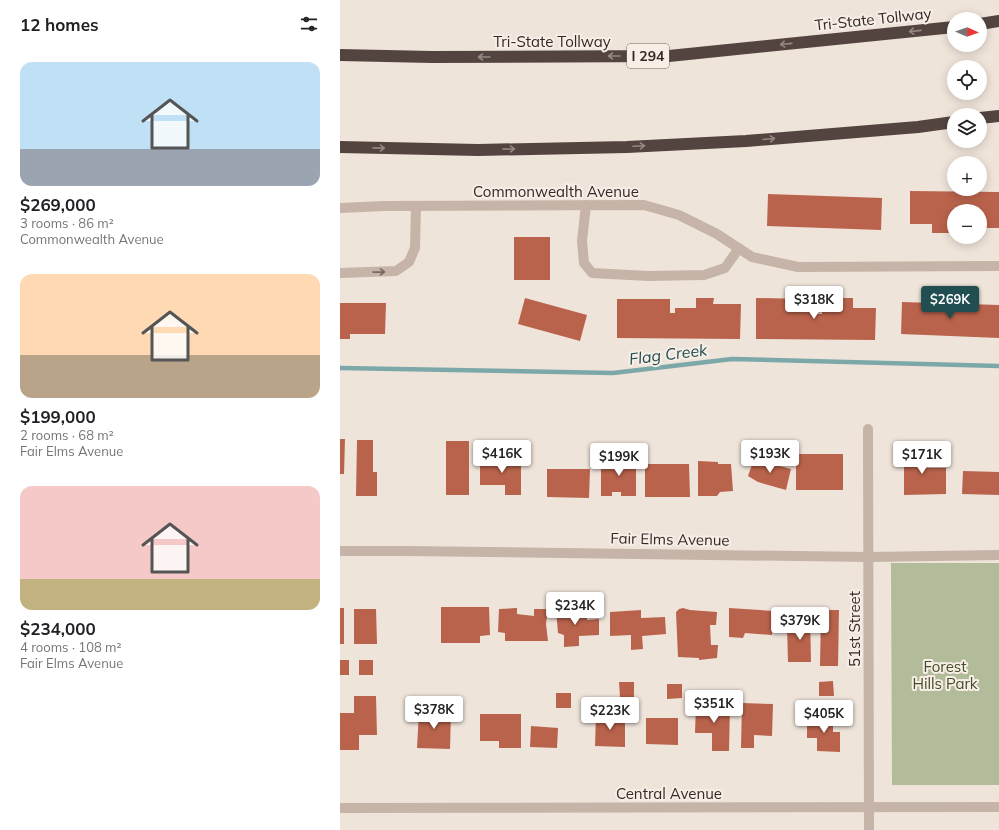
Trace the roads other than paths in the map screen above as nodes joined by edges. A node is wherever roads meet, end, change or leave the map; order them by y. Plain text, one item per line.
1 (999, 21) edge
2 (987, 23) edge
3 (947, 28) edge
4 (340, 55) edge
5 (999, 116) edge
6 (987, 117) edge
7 (947, 123) edge
8 (340, 147) edge
9 (586, 205) junction
10 (416, 206) junction
11 (340, 208) edge
12 (739, 248) junction
13 (999, 266) edge
14 (340, 273) edge
15 (868, 429) dead end
16 (340, 551) edge
17 (999, 555) edge
18 (868, 557) junction
19 (869, 807) junction
20 (999, 807) edge
21 (340, 808) edge
22 (869, 830) edge

1 - 2 highway
3 -> 4 highway, Tri-State Tollway / I 294
5 - 6 highway
8 -> 7 highway
9 - 10 street, Commonwealth Avenue
9 - 12 street, Commonwealth Avenue
9 - 12 street
10 - 11 street, Commonwealth Avenue
14 -> 10 street
12 - 13 street, Commonwealth Avenue
15 - 18 street, 51st Street
16 - 18 street, Fair Elms Avenue
17 - 18 street, Fair Elms Avenue
18 - 19 street, 51st Street
19 - 20 street, Central Avenue
19 - 21 street, Central Avenue
19 - 22 street, 51st Street

